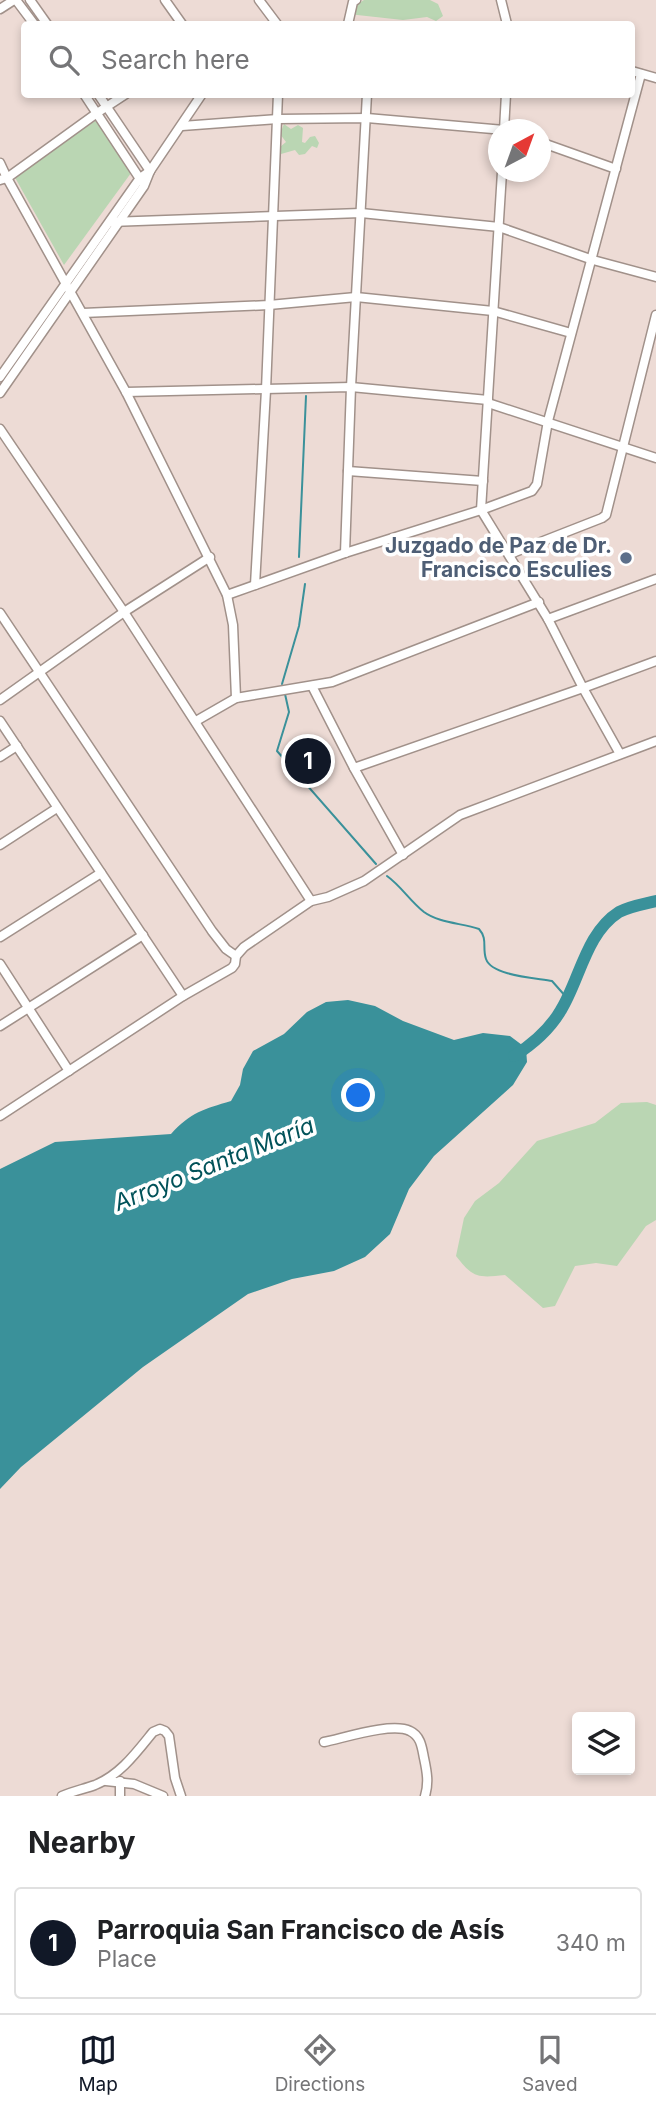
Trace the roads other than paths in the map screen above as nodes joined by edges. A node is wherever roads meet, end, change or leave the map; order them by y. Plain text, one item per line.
1 (15, 0) edge
2 (30, 0) edge
3 (165, 0) edge
4 (259, 0) edge
5 (501, 0) edge
6 (354, 1) edge
7 (0, 9) edge
8 (32, 21) edge
9 (45, 21) edge
10 (180, 21) edge
11 (275, 21) edge
12 (349, 21) edge
13 (506, 21) edge
14 (635, 72) edge
15 (641, 74) junction
16 (656, 78) edge
17 (635, 97) edge
18 (87, 98) edge
19 (101, 98) edge
20 (119, 98) edge
21 (200, 98) edge
22 (278, 98) edge
23 (367, 98) edge
24 (506, 98) edge
25 (635, 98) edge
26 (107, 107) junction
27 (97, 113) junction
28 (366, 118) junction
29 (278, 119) junction
30 (505, 119) edge
31 (182, 126) junction
32 (488, 128) edge
33 (551, 146) edge
34 (0, 163) edge
35 (616, 169) junction
36 (150, 171) junction
37 (3, 179) edge
38 (142, 182) junction
39 (501, 182) edge
40 (361, 213) junction
41 (273, 216) junction
42 (115, 222) junction
43 (499, 227) junction
44 (593, 260) junction
45 (656, 277) edge
46 (66, 284) junction
47 (71, 293) junction
48 (356, 297) junction
49 (269, 305) junction
50 (493, 311) junction
51 (83, 313) junction
52 (656, 315) edge
53 (572, 333) junction
54 (0, 377) edge
55 (351, 387) junction
56 (266, 390) junction
57 (126, 392) junction
58 (0, 393) edge
59 (488, 401) junction
60 (548, 421) junction
61 (0, 429) edge
62 (622, 448) junction
63 (656, 458) edge
64 (348, 471) junction
65 (483, 481) junction
66 (481, 510) junction
67 (345, 552) junction
68 (510, 554) junction
69 (210, 557) junction
70 (656, 579) edge
71 (255, 585) junction
72 (227, 595) junction
73 (539, 602) junction
74 (0, 612) edge
75 (124, 612) junction
76 (548, 619) junction
77 (656, 661) edge
78 (40, 673) junction
79 (312, 686) junction
80 (583, 688) junction
81 (236, 698) junction
82 (0, 699) edge
83 (0, 721) edge
84 (196, 722) junction
85 (656, 741) edge
86 (17, 746) junction
87 (620, 754) junction
88 (0, 757) edge
89 (354, 768) junction
90 (57, 807) junction
91 (0, 845) edge
92 (402, 855) junction
93 (101, 873) junction
94 (311, 901) junction
95 (143, 935) junction
96 (0, 937) edge
97 (236, 956) junction
98 (0, 964) edge
99 (183, 996) junction
100 (29, 1008) junction
101 (0, 1026) edge
102 (69, 1070) junction
103 (0, 1116) edge
104 (324, 1742) dead end
105 (103, 1781) junction
106 (121, 1781) junction
107 (62, 1796) edge
108 (120, 1796) edge
109 (163, 1796) edge
110 (181, 1796) edge
111 (425, 1796) edge

1 - 7 street
1 - 8 street
2 - 9 street
3 - 10 street
4 - 11 street
5 - 13 street
6 - 12 street
14 - 15 street
15 - 16 street
15 - 17 street
18 - 27 street
19 - 26 street
20 - 26 street
21 - 31 street
22 - 29 street
23 - 28 street
24 - 30 street
25 - 35 street
26 - 27 street
26 - 36 street
27 - 37 street
27 - 38 street
28 - 29 street
28 - 32 street
28 - 40 street
29 - 31 street
29 - 41 street
31 - 36 street
33 - 35 street
34 - 37 street
35 - 44 street
36 - 38 street
37 - 46 street
38 - 42 street
39 - 43 street
40 - 41 street
40 - 43 street
40 - 48 street
41 - 42 street
41 - 49 street
42 - 46 street
42 - 47 street
43 - 44 street
43 - 50 street
44 - 45 street
44 - 53 street
46 - 47 street
46 - 54 street
47 - 51 street
47 - 58 street
48 - 49 street
48 - 50 street
48 - 55 street
49 - 51 street
49 - 56 street
50 - 53 street
50 - 59 street
51 - 57 street
52 - 62 street
53 - 60 street
55 - 56 street
55 - 59 street
55 - 64 street
56 - 57 street
56 - 71 street
57 - 69 street
59 - 60 street
59 - 65 street
60 - 62 street
60 - 66 street
61 - 75 street
62 - 63 street
62 - 68 street
64 - 65 street
64 - 67 street
65 - 66 street
66 - 67 street
66 - 68 street
67 - 71 street
68 - 73 street
69 - 72 street
69 - 75 street
70 - 76 street
71 - 72 street
72 - 81 street
73 - 76 street
73 - 79 street
74 - 78 street
75 - 78 street
75 - 84 street
76 - 80 street
77 - 80 street
78 - 82 street
78 - 97 street
79 - 81 street
79 - 89 street
80 - 87 street
80 - 89 street
81 - 84 street
83 - 86 street
84 - 94 street
85 - 87 street
86 - 88 street
86 - 90 street
87 - 92 street
89 - 92 street
90 - 91 street
90 - 93 street
92 - 94 street
93 - 95 street
93 - 96 street
94 - 97 street
95 - 99 street
95 - 100 street
97 - 99 street
98 - 100 street
99 - 102 street
100 - 101 street
100 - 102 street
102 - 103 street
104 - 111 street
105 - 106 street
105 - 107 street
105 - 110 street
106 - 108 street
106 - 109 street

